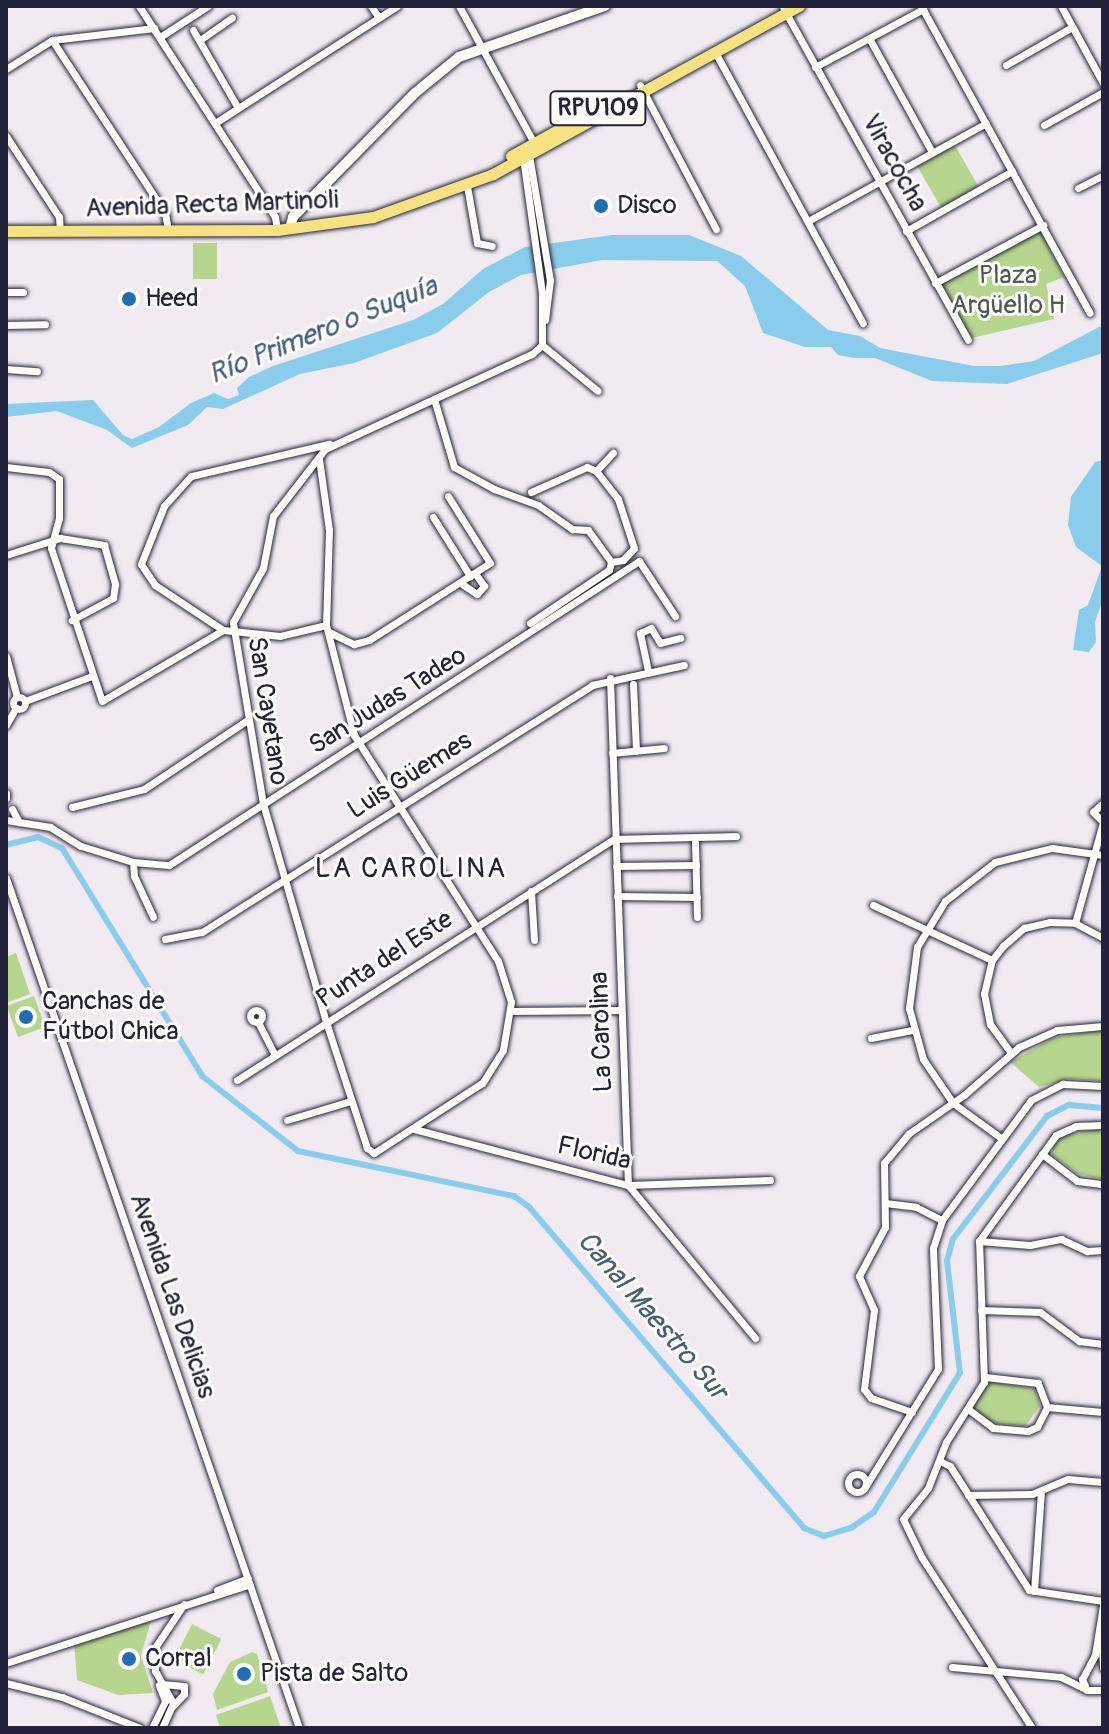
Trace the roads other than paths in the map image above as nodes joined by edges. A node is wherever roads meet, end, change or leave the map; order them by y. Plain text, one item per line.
1 (139, 6) edge
2 (371, 6) edge
3 (397, 6) edge
4 (459, 6) edge
5 (605, 6) edge
6 (799, 6) edge
7 (1061, 6) edge
8 (204, 7) edge
9 (922, 7) edge
10 (785, 8) edge
11 (232, 18) dead end
12 (379, 18) junction
13 (1072, 27) junction
14 (154, 28) junction
15 (193, 30) dead end
16 (160, 37) junction
17 (869, 38) junction
18 (52, 40) junction
19 (200, 40) junction
20 (483, 45) junction
21 (715, 52) junction
22 (1006, 65) dead end
23 (815, 67) junction
24 (6, 69) edge
25 (1103, 83) edge
26 (642, 88) junction
27 (1103, 92) edge
28 (238, 108) junction
29 (215, 123) junction
30 (986, 123) junction
31 (1044, 125) dead end
32 (6, 136) edge
33 (526, 152) junction
34 (932, 152) junction
35 (1012, 171) junction
36 (1103, 175) edge
37 (879, 182) junction
38 (467, 186) junction
39 (1078, 188) dead end
40 (808, 221) junction
41 (6, 224) edge
42 (1043, 225) junction
43 (283, 226) junction
44 (60, 227) junction
45 (168, 227) junction
46 (716, 229) dead end
47 (6, 231) edge
48 (906, 231) junction
49 (539, 234) junction
50 (492, 246) dead end
51 (935, 283) junction
52 (6, 292) edge
53 (23, 292) dead end
54 (546, 293) junction
55 (1090, 313) dead end
56 (863, 323) dead end
57 (45, 324) dead end
58 (6, 325) edge
59 (968, 340) dead end
60 (542, 345) junction
61 (6, 369) edge
62 (37, 371) dead end
63 (598, 391) dead end
64 (434, 399) junction
65 (331, 444) junction
66 (613, 453) dead end
67 (319, 459) junction
68 (6, 467) edge
69 (596, 471) junction
70 (531, 492) dead end
71 (448, 496) dead end
72 (433, 517) dead end
73 (51, 540) junction
74 (6, 555) edge
75 (611, 562) junction
76 (473, 575) junction
77 (462, 584) junction
78 (675, 616) dead end
79 (72, 620) junction
80 (530, 623) dead end
81 (233, 627) junction
82 (327, 629) junction
83 (223, 630) junction
84 (680, 638) dead end
85 (6, 656) edge
86 (684, 665) dead end
87 (648, 671) junction
88 (92, 676) junction
89 (610, 678) junction
90 (633, 684) dead end
91 (17, 697) junction
92 (25, 701) junction
93 (16, 708) junction
94 (246, 721) junction
95 (6, 725) edge
96 (358, 745) junction
97 (664, 748) dead end
98 (636, 751) junction
99 (612, 753) junction
100 (1103, 803) edge
101 (263, 804) junction
102 (400, 806) junction
103 (72, 807) dead end
104 (12, 809) dead end
105 (6, 820) edge
106 (1103, 822) edge
107 (20, 824) junction
108 (6, 828) edge
109 (736, 836) dead end
110 (614, 839) junction
111 (695, 842) dead end
112 (1094, 852) junction
113 (1103, 855) edge
114 (133, 862) junction
115 (696, 865) junction
116 (616, 866) junction
117 (6, 878) edge
118 (283, 880) junction
119 (531, 891) junction
120 (617, 896) junction
121 (697, 897) junction
122 (873, 905) dead end
123 (153, 917) dead end
124 (697, 917) dead end
125 (1075, 923) junction
126 (476, 925) junction
127 (928, 926) junction
128 (1103, 938) edge
129 (165, 939) dead end
130 (534, 940) dead end
131 (992, 960) junction
132 (621, 1010) junction
133 (511, 1011) junction
134 (258, 1022) dead end
135 (326, 1022) junction
136 (1103, 1026) edge
137 (912, 1030) junction
138 (871, 1038) dead end
139 (1011, 1053) junction
140 (275, 1055) junction
141 (237, 1080) dead end
142 (1103, 1086) edge
143 (351, 1101) junction
144 (953, 1103) junction
145 (287, 1120) dead end
146 (1103, 1125) edge
147 (414, 1129) junction
148 (1001, 1138) junction
149 (1042, 1154) junction
150 (770, 1180) dead end
151 (1103, 1184) edge
152 (628, 1185) junction
153 (885, 1203) junction
154 (942, 1220) junction
155 (979, 1241) junction
156 (1103, 1250) edge
157 (981, 1310) junction
158 (755, 1338) dead end
159 (1103, 1344) edge
160 (985, 1377) junction
161 (1047, 1407) junction
162 (968, 1409) junction
163 (912, 1412) junction
164 (1103, 1412) edge
165 (940, 1461) junction
166 (1103, 1482) edge
167 (865, 1487) dead end
168 (1041, 1492) junction
169 (968, 1495) junction
170 (1036, 1564) junction
171 (1016, 1571) junction
172 (249, 1581) junction
173 (1034, 1591) junction
174 (182, 1602) junction
175 (1103, 1603) edge
176 (1100, 1630) junction
177 (6, 1663) edge
178 (952, 1667) dead end
179 (1103, 1668) edge
180 (1087, 1670) junction
181 (995, 1671) junction
182 (1061, 1677) junction
183 (6, 1683) edge
184 (1086, 1689) junction
185 (1102, 1691) edge
186 (167, 1692) junction
187 (140, 1728) edge
188 (152, 1728) edge
189 (162, 1728) edge
190 (299, 1728) edge
191 (1032, 1728) edge

1 - 14 street
2 - 12 street
3 - 12 street
4 - 20 street
5 - 20 street
6 - 10 main road, Avenida Recta Martinoli / RPU109
7 - 13 street
8 - 16 street
9 - 17 street
9 - 30 street
10 - 21 main road, Avenida Recta Martinoli / RPU109
10 - 23 street, Viracocha
10 - 26 main road, Avenida Recta Martinoli / RPU109
11 - 19 street
12 - 28 street
13 - 22 street
13 - 25 street
14 - 16 street
14 - 18 street
15 - 19 street
16 - 29 street
17 - 23 street
17 - 34 street
18 - 24 street
18 - 45 street
19 - 28 street
20 - 33 street
20 - 43 street
21 - 26 main road, Avenida Recta Martinoli / RPU109
21 - 40 street
23 - 37 street, Viracocha
26 - 33 main road, Avenida Recta Martinoli / RPU109
26 - 33 main road, Avenida Recta Martinoli / RPU109
26 - 46 street
27 - 31 street
28 - 29 street
29 - 43 street
30 - 34 street
30 - 35 street
32 - 44 street
33 - 38 main road, Avenida Recta Martinoli / RPU109
33 - 43 main road, Avenida Recta Martinoli / RPU109
33 - 49 street
34 - 37 street
35 - 42 street
35 - 48 street
36 - 39 street
37 - 40 street
37 - 48 street, Viracocha
38 - 43 main road, Avenida Recta Martinoli / RPU109
38 - 50 street
40 - 56 street
41 - 44 main road, Avenida Recta Martinoli / RPU109
42 - 51 street
42 - 55 street
43 - 45 main road, Avenida Recta Martinoli / RPU109
44 - 45 main road, Avenida Recta Martinoli / RPU109
44 - 47 main road, Avenida Recta Martinoli / RPU109
48 - 51 street, Viracocha
49 - 54 street
49 - 54 street
51 - 59 street, Viracocha
52 - 53 street
54 - 60 street
57 - 58 street
60 - 63 street
60 - 64 street, San Cayetano
61 - 62 street
64 - 65 street, San Cayetano
64 - 75 street
65 - 67 street, San Cayetano
65 - 83 street
66 - 69 street
67 - 81 street, San Cayetano
67 - 82 street
68 - 73 street
69 - 70 street
69 - 75 street
71 - 76 street
72 - 76 street
73 - 74 street
73 - 79 street
73 - 79 street
75 - 80 street
76 - 77 street
76 - 77 street
77 - 82 street
78 - 96 street, San Judas Tadeo
79 - 88 street
81 - 82 street
81 - 83 street
81 - 94 street, San Cayetano
82 - 96 street
83 - 88 street
84 - 87 street
85 - 91 street
86 - 87 street, Luis Güemes
87 - 89 street, Luis Güemes
88 - 92 street
89 - 99 street, La Carolina
89 - 102 street, Luis Güemes
90 - 98 street
91 - 92 street
91 - 93 street
92 - 93 street
93 - 95 street
94 - 101 street, San Cayetano
94 - 103 street
96 - 101 street, San Judas Tadeo
96 - 102 street
97 - 98 street
98 - 99 street
99 - 110 street, La Carolina
100 - 106 street
101 - 114 street, San Judas Tadeo
101 - 118 street, San Cayetano
102 - 118 street, Luis Güemes
102 - 126 street
104 - 107 street
105 - 107 street, San Judas Tadeo
106 - 112 street
107 - 108 street, San Judas Tadeo
107 - 114 street, San Judas Tadeo
109 - 110 street
110 - 116 street, La Carolina
110 - 119 street, Punta del Este
111 - 115 street
112 - 113 street
112 - 125 street
112 - 127 street
114 - 123 street
115 - 116 street
115 - 121 street
116 - 120 street, La Carolina
117 - 172 street, Avenida Las Delicias
118 - 129 street, Luis Güemes
118 - 135 street, San Cayetano
119 - 126 street, Punta del Este
119 - 130 street
120 - 121 street
120 - 132 street, La Carolina
121 - 124 street
122 - 127 street
125 - 128 street
125 - 131 street
126 - 133 street
126 - 135 street, Punta del Este
127 - 131 street
127 - 137 street
131 - 139 street
132 - 133 street
132 - 152 street, La Carolina
133 - 147 street
134 - 140 street
135 - 140 street, Punta del Este
135 - 143 street, San Cayetano
136 - 139 street
137 - 138 street
137 - 144 street
139 - 144 street
140 - 141 street, Punta del Este
142 - 148 street
143 - 145 street
143 - 147 street, San Cayetano
144 - 148 street
144 - 153 street
146 - 149 street
147 - 152 street, Florida
148 - 154 street
149 - 151 street
149 - 155 street
150 - 152 street, Florida
152 - 158 street
153 - 154 street
153 - 163 street
154 - 163 street
155 - 156 street
155 - 157 street
157 - 159 street
157 - 160 street
160 - 161 street
160 - 162 street
161 - 162 street
161 - 164 street
162 - 165 street
163 - 167 street
165 - 169 street
165 - 181 street
166 - 168 street
168 - 169 street
168 - 170 street
169 - 171 street
170 - 171 street
170 - 173 street
171 - 173 street
172 - 174 street
172 - 190 street, Avenida Las Delicias
173 - 175 street
174 - 177 street
174 - 186 street
175 - 176 street
176 - 179 street
176 - 180 street
178 - 181 street
179 - 180 street
180 - 182 street
180 - 184 street
181 - 182 street
181 - 191 street
182 - 184 street
183 - 187 street
184 - 185 street
186 - 188 street
186 - 189 street

